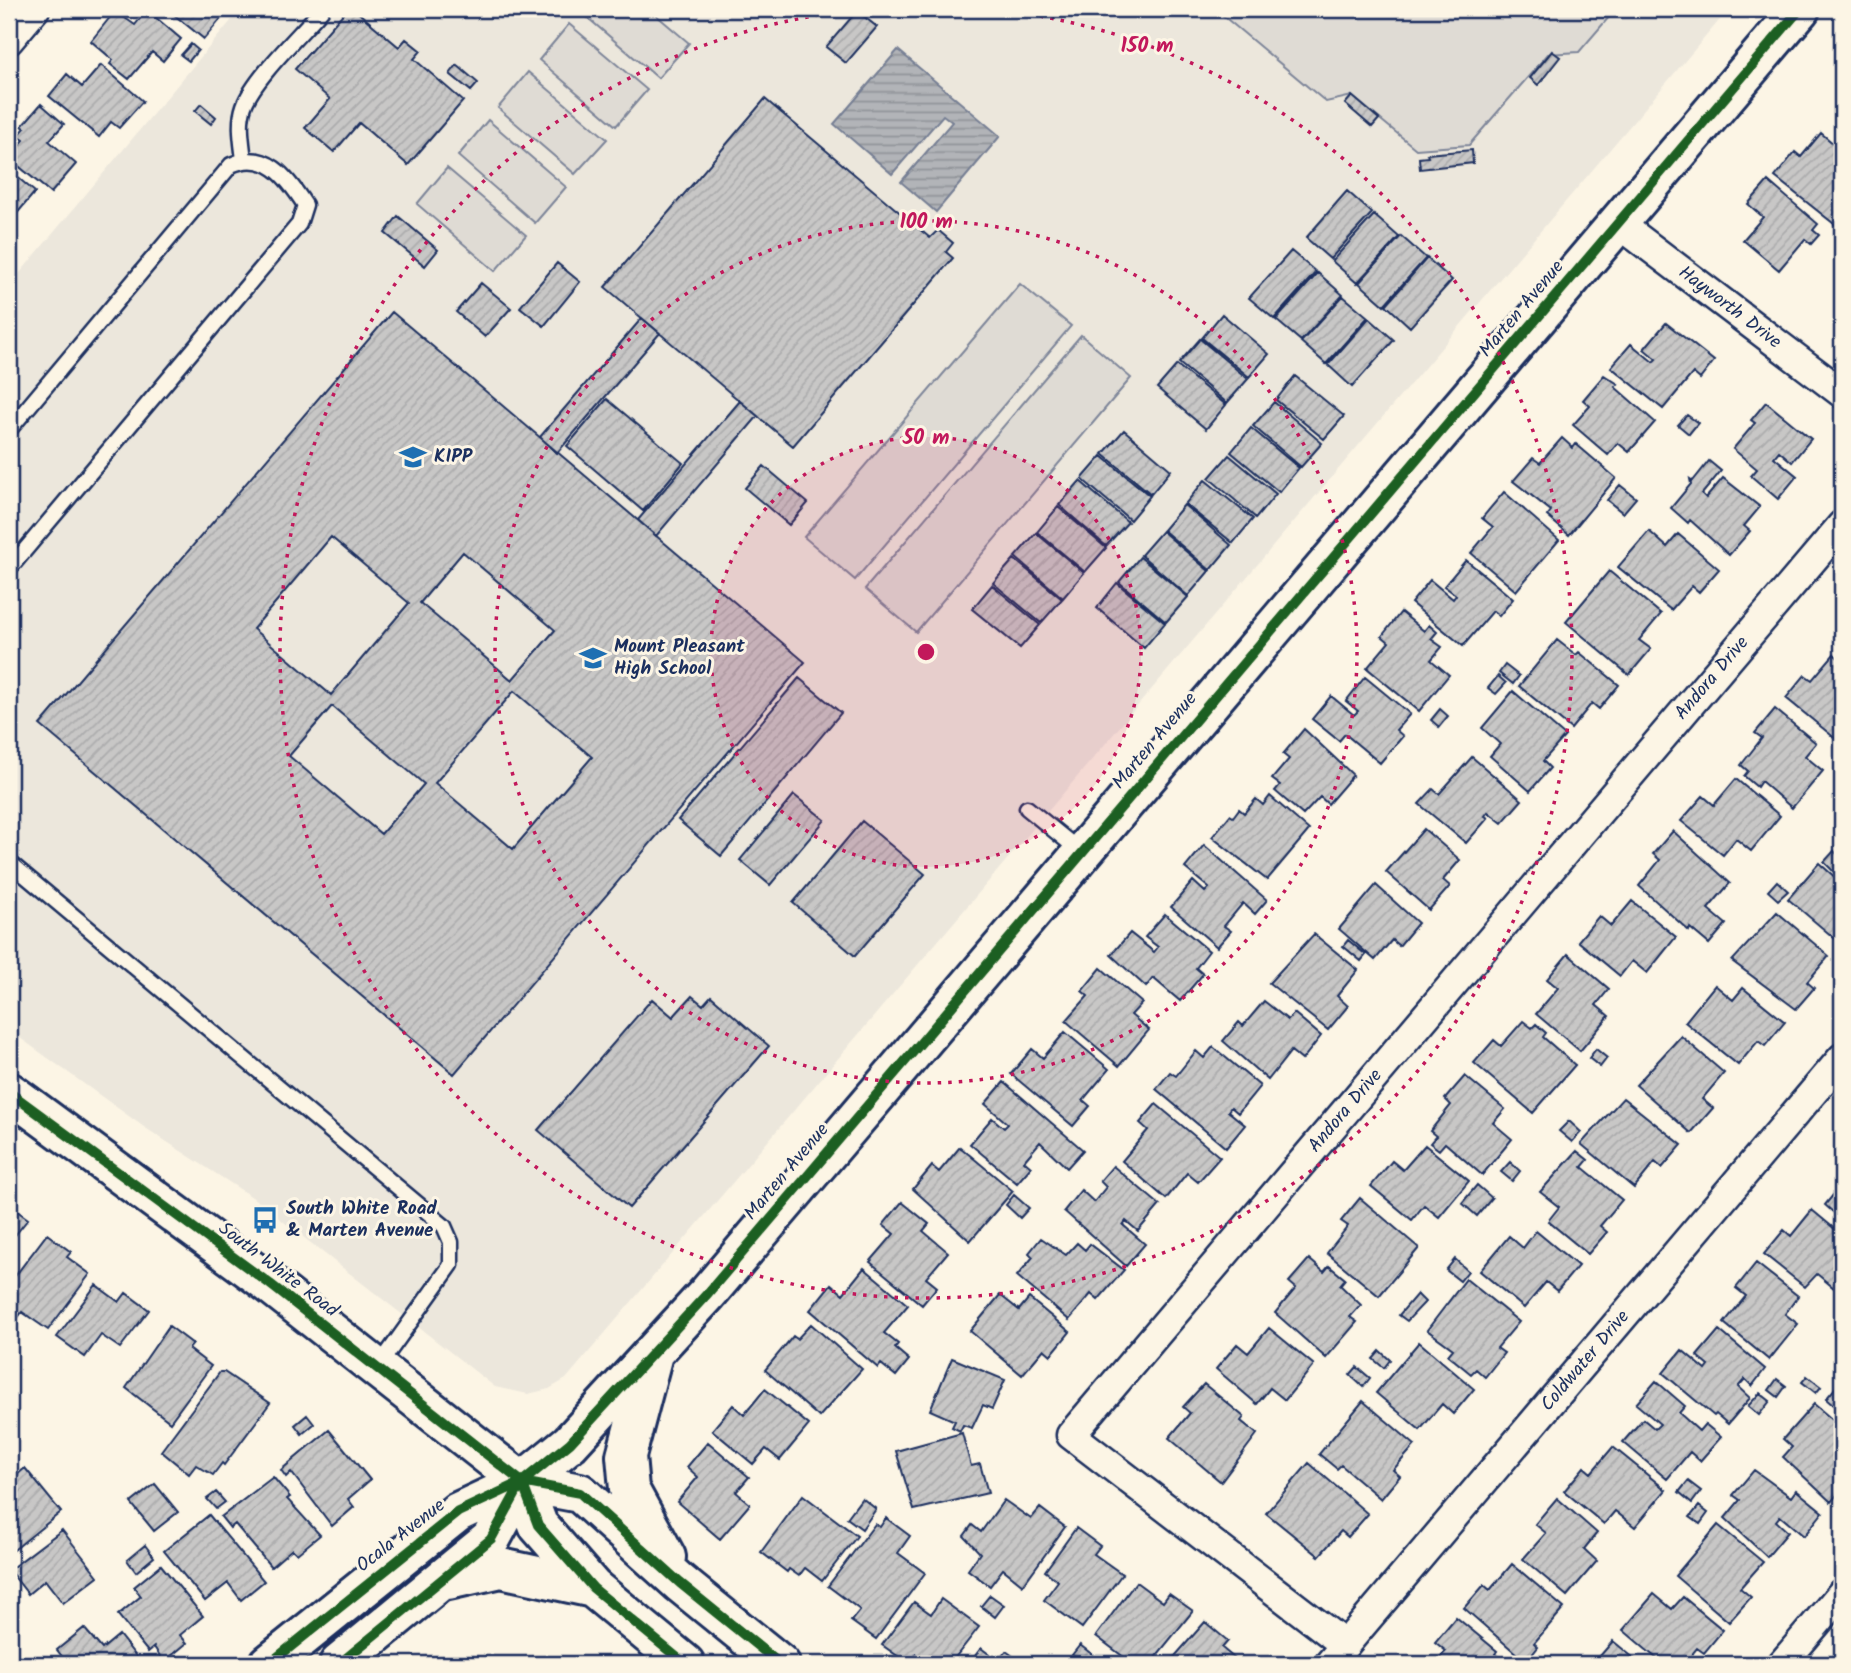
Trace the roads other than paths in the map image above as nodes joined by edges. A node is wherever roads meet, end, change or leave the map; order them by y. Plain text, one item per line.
1 (35, 9) edge
2 (322, 9) edge
3 (1800, 9) edge
4 (9, 40) edge
5 (244, 160) junction
6 (1618, 223) junction
7 (1842, 394) edge
8 (9, 430) edge
9 (1842, 525) edge
10 (9, 569) edge
11 (1027, 808) dead end
12 (1082, 853) junction
13 (9, 862) edge
14 (1842, 1058) edge
15 (9, 1093) edge
16 (654, 1352) junction
17 (377, 1368) junction
18 (523, 1482) junction
19 (442, 1581) junction
20 (680, 1583) junction
21 (593, 1588) junction
22 (1842, 1593) edge
23 (1337, 1655) edge
24 (269, 1664) edge
25 (339, 1664) edge
26 (685, 1664) edge
27 (780, 1664) edge
28 (1782, 1664) edge

1 - 4 street
2 - 5 lane
3 - 6 street, Marten Avenue
5 - 8 lane
5 - 10 lane
6 - 7 street, Hayworth Drive
6 - 12 street, Marten Avenue
9 - 23 street, Andora Drive
11 - 12 lane
12 - 16 street, Marten Avenue
13 - 17 lane
14 - 23 street, Coldwater Drive
15 - 17 street, South White Road
16 - 18 street, Marten Avenue
16 - 20 street
17 - 18 street, South White Road
18 - 19 street
18 - 20 street, South White Road
18 - 21 street
18 - 24 street, Ocala Avenue
19 - 21 street
19 - 25 street
20 - 27 street, South White Road
21 - 26 street
22 - 28 street

